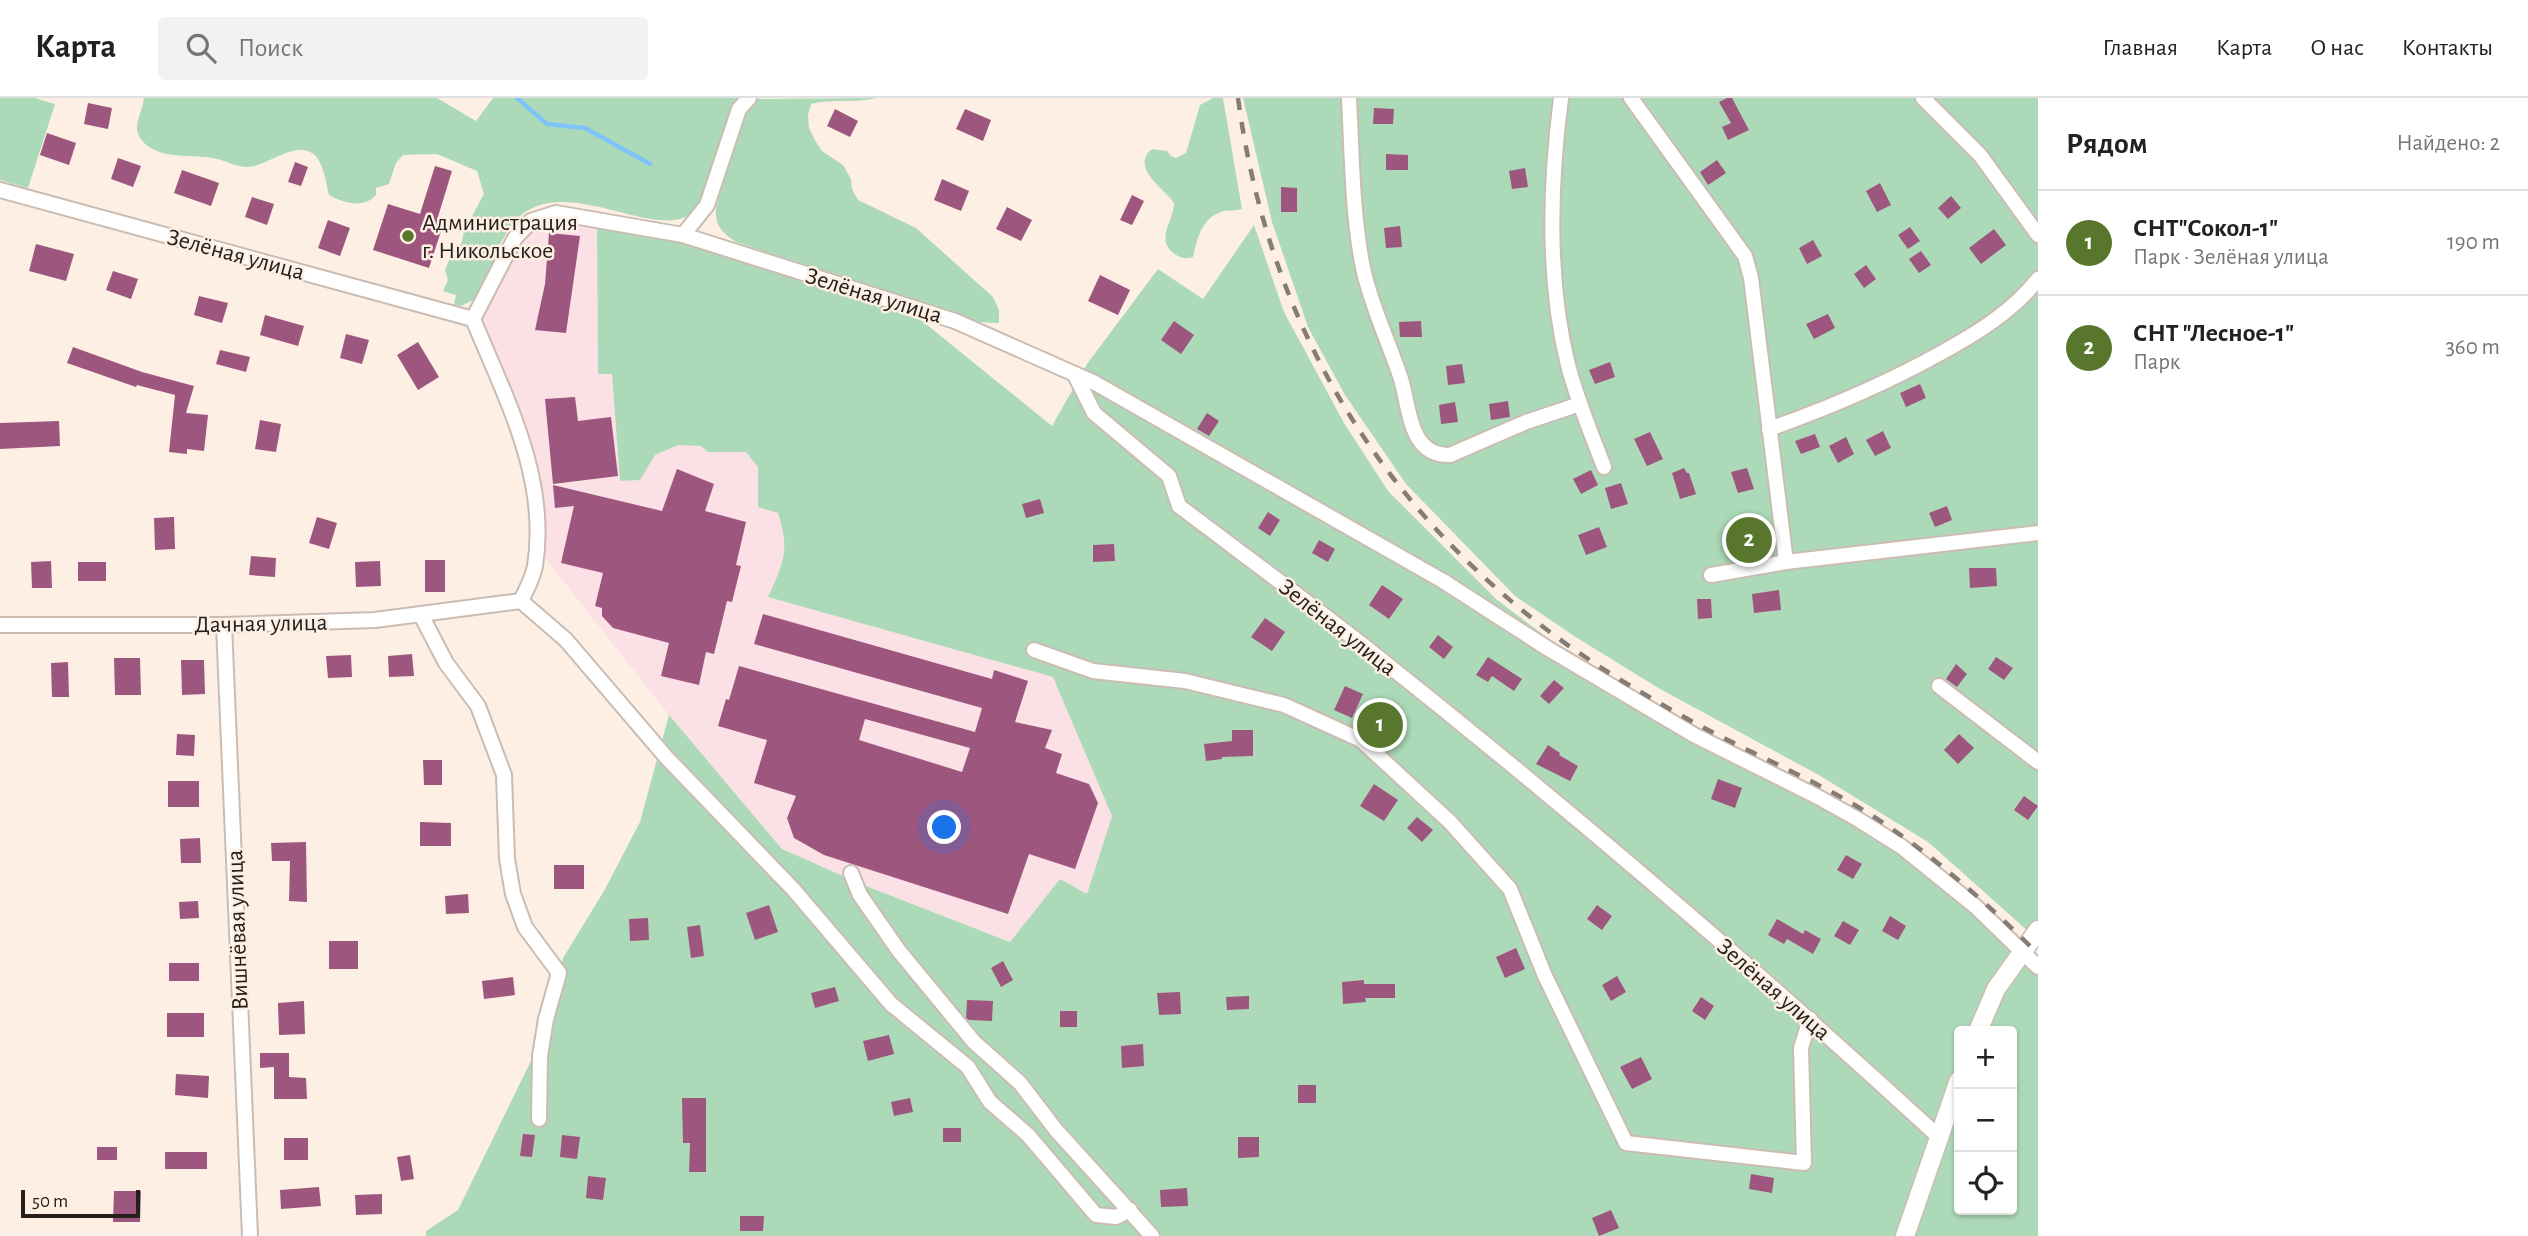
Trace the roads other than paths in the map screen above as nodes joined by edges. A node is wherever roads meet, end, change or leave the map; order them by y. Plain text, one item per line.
1 (749, 98) edge
2 (1349, 98) edge
3 (1560, 98) edge
4 (1631, 98) edge
5 (1923, 98) edge
6 (0, 190) edge
7 (683, 235) junction
8 (2038, 235) edge
9 (2038, 279) edge
10 (472, 319) junction
11 (1075, 375) junction
12 (1580, 404) junction
13 (1769, 429) junction
14 (1604, 467) dead end
15 (2038, 533) edge
16 (1786, 562) junction
17 (1711, 575) dead end
18 (521, 601) junction
19 (421, 615) junction
20 (0, 625) edge
21 (224, 625) junction
22 (1034, 650) dead end
23 (1939, 686) dead end
24 (2038, 762) edge
25 (851, 873) dead end
26 (2038, 930) edge
27 (2021, 951) junction
28 (2038, 967) edge
29 (1811, 1019) junction
30 (1980, 1026) edge
31 (1956, 1089) edge
32 (539, 1119) dead end
33 (1939, 1138) junction
34 (1130, 1210) junction
35 (250, 1236) edge
36 (1152, 1236) edge
37 (1905, 1236) edge

1 - 7 street
2 - 12 street
3 - 12 street
4 - 13 street
5 - 8 street
6 - 10 street, Зелёная улица
7 - 10 street, Зелёная улица
7 - 11 street, Зелёная улица
9 - 13 street
10 - 18 street
11 - 27 street
11 - 29 street, Зелёная улица
12 - 14 street
13 - 16 street
15 - 16 street
16 - 17 street
18 - 19 street, Дачная улица
18 - 34 street
19 - 21 street, Дачная улица
19 - 32 street
20 - 21 street, Дачная улица
21 - 35 street, Вишнёвая улица
22 - 29 street
23 - 24 street
25 - 34 street
26 - 27 street
27 - 28 street
27 - 30 street
29 - 33 street, Зелёная улица
31 - 33 street
33 - 37 street
34 - 36 street

